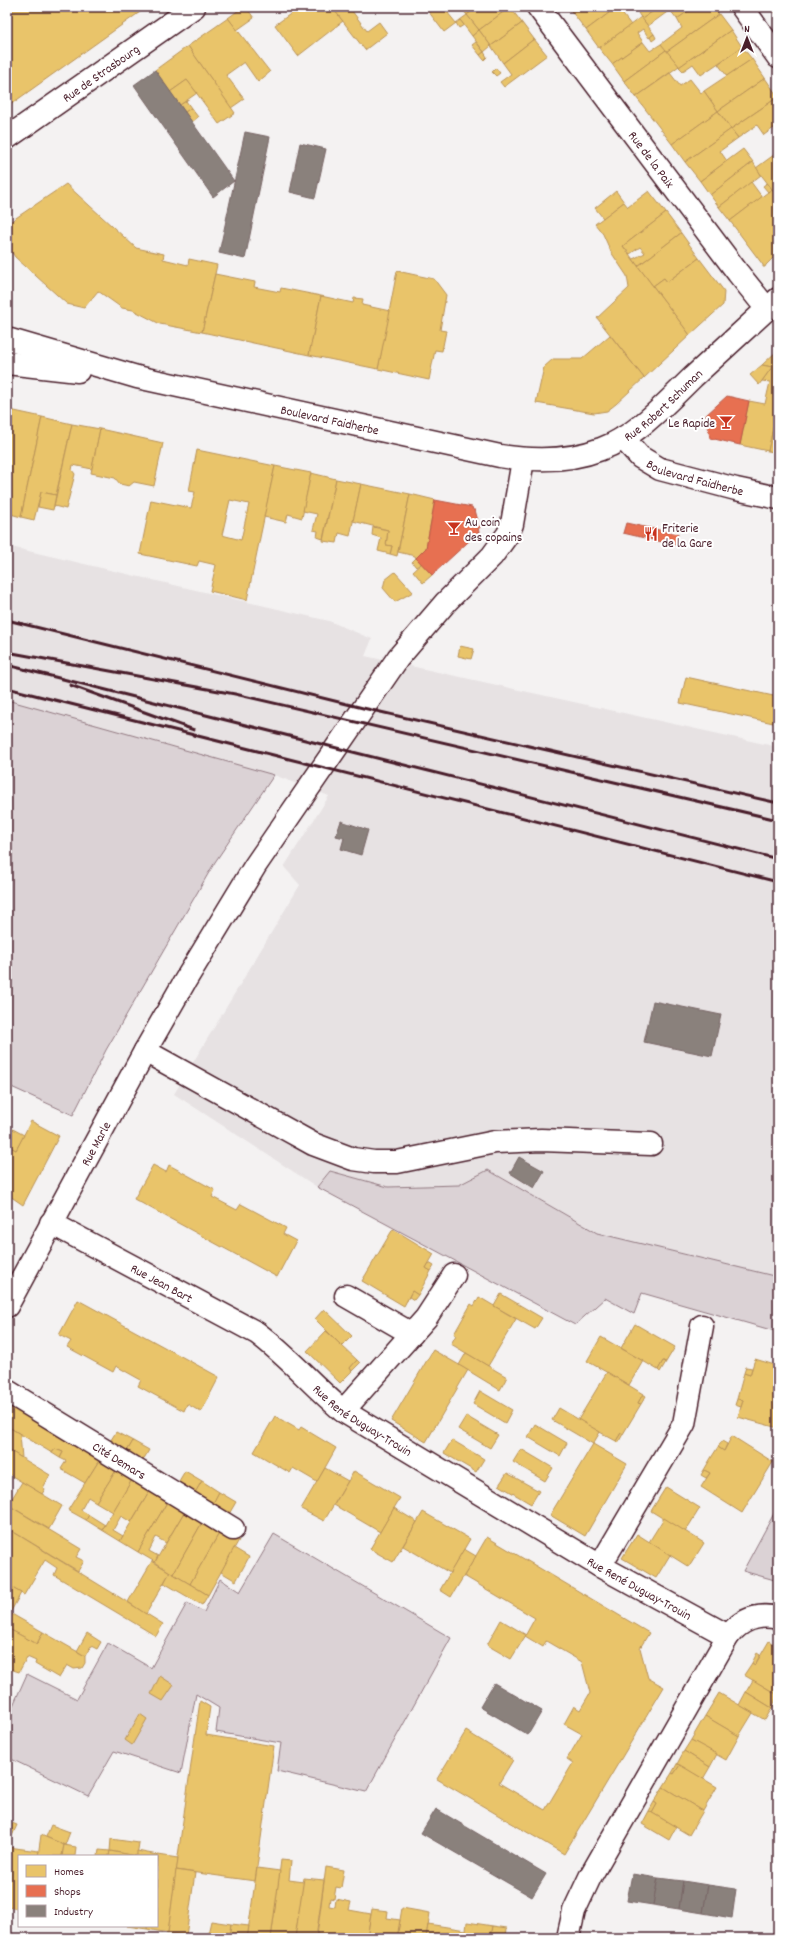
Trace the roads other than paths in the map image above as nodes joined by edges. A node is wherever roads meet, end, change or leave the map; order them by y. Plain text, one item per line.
1 (194, 7) edge
2 (538, 7) edge
3 (742, 7) edge
4 (778, 58) edge
5 (7, 138) edge
6 (772, 304) edge
7 (7, 339) edge
8 (7, 364) edge
9 (137, 377) junction
10 (623, 438) junction
11 (523, 460) junction
12 (778, 498) edge
13 (145, 1051) junction
14 (651, 1144) dead end
15 (51, 1223) junction
16 (454, 1275) dead end
17 (346, 1296) dead end
18 (7, 1306) edge
19 (702, 1326) dead end
20 (412, 1334) junction
21 (272, 1344) joint
22 (7, 1391) edge
23 (343, 1411) junction
24 (233, 1529) dead end
25 (600, 1566) junction
26 (778, 1618) edge
27 (728, 1636) junction
28 (568, 1938) edge

1 - 5 street, Rue de Strasbourg
2 - 6 street, Rue de la Paix
3 - 4 street
6 - 10 street, Rue Robert Schuman
7 - 9 street, Boulevard Faidherbe
8 - 9 street, Boulevard Faidherbe
9 - 11 street, Boulevard Faidherbe
10 - 11 street, Rue Robert Schuman
10 - 12 street, Boulevard Faidherbe
11 - 13 street, Rue Marle
13 - 14 street
13 - 15 street, Rue Marle
15 - 18 street, Rue Marle
15 - 21 street, Rue Jean Bart
16 - 20 street
17 - 20 street
19 - 25 street
20 - 23 street
21 - 23 street, Rue René Duguay-Trouin
22 - 24 street, Cité Demars
23 - 25 street, Rue René Duguay-Trouin
25 - 27 street, Rue René Duguay-Trouin
26 - 27 street
27 - 28 street

